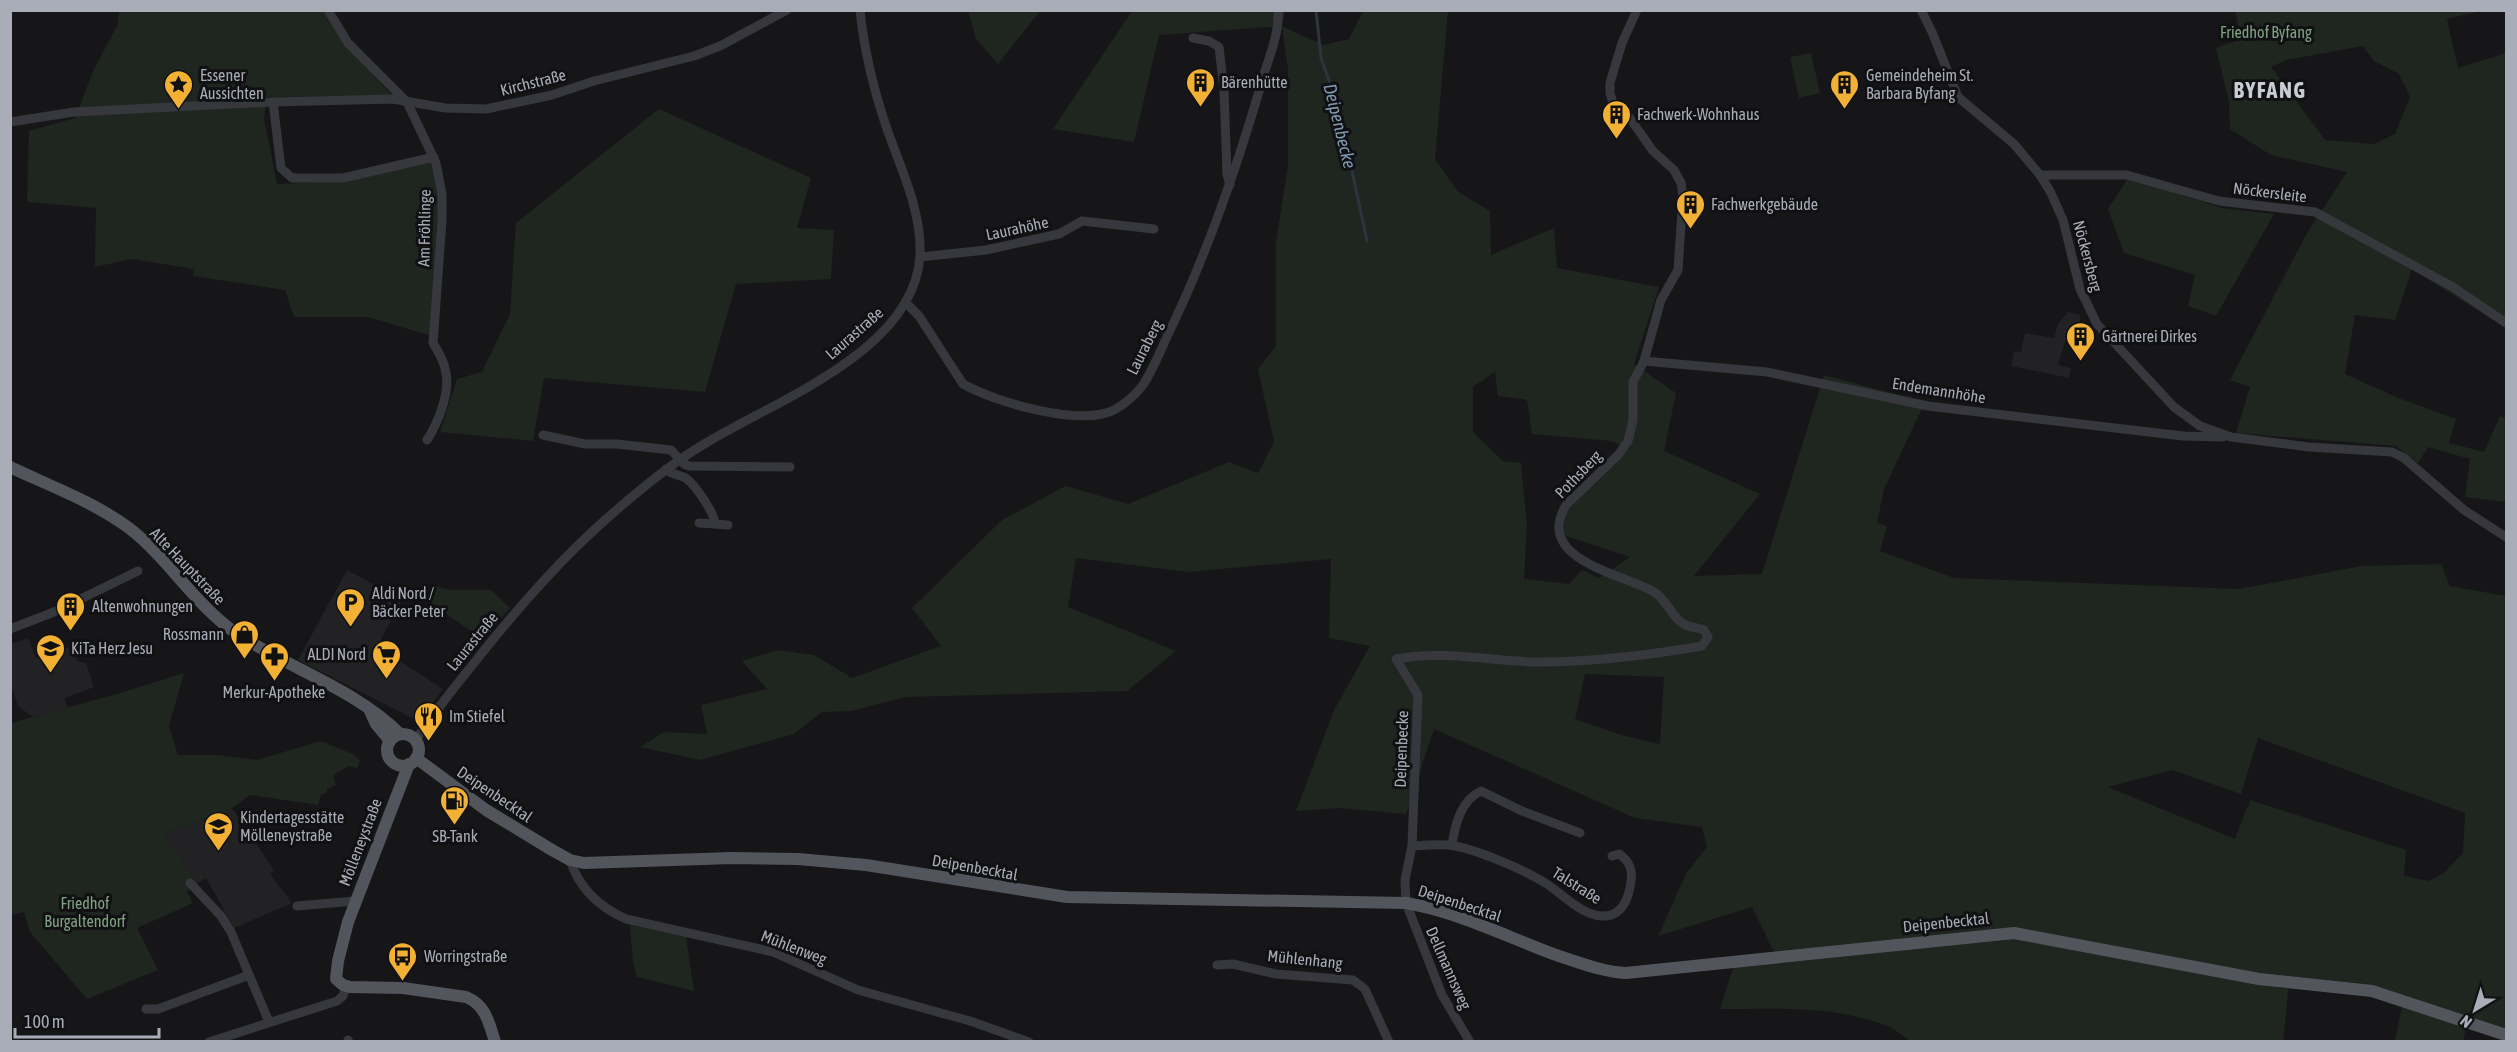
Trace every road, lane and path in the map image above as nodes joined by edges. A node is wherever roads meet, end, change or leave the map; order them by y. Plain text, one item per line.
1 (328, 10) edge
2 (787, 10) edge
3 (860, 10) edge
4 (1278, 10) edge
5 (1637, 10) edge
6 (1921, 10) edge
7 (1193, 38) dead end
8 (273, 102) junction
9 (407, 102) junction
10 (10, 122) edge
11 (434, 157) junction
12 (2040, 175) junction
13 (1230, 185) junction
14 (1154, 229) dead end
15 (920, 257) junction
16 (906, 303) junction
17 (2506, 323) edge
18 (1644, 361) junction
19 (543, 435) dead end
20 (2231, 437) junction
21 (428, 440) dead end
22 (679, 460) junction
23 (10, 467) edge
24 (790, 467) dead end
25 (666, 469) junction
26 (699, 523) dead end
27 (715, 524) junction
28 (728, 525) dead end
29 (2506, 537) edge
30 (138, 571) dead end
31 (10, 629) edge
32 (1396, 659) joint
33 (395, 738) junction
34 (416, 740) junction
35 (413, 761) junction
36 (394, 763) junction
37 (396, 794) junction
38 (1580, 833) dead end
39 (1452, 845) junction
40 (1412, 846) junction
41 (1612, 856) dead end
42 (570, 860) junction
43 (190, 883) dead end
44 (355, 901) junction
45 (1406, 903) junction
46 (297, 906) dead end
47 (1218, 965) dead end
48 (249, 975) junction
49 (346, 986) junction
50 (146, 1009) dead end
51 (269, 1023) junction
52 (2506, 1035) edge
53 (209, 1041) edge
54 (495, 1041) edge
55 (1029, 1041) edge
56 (1389, 1041) edge
57 (1470, 1041) edge

1 - 9 street, Am Fröhlinge
2 - 9 street, Kirchstraße
3 - 15 street, Laurastraße
4 - 13 street, Lauraberg
5 - 18 street, Pothsberg
6 - 12 street, Nöckersberg
7 - 13 street, Lauraberg
8 - 9 street, Kirchstraße
8 - 10 street, Kirchstraße
8 - 11 street
9 - 11 street, Am Fröhlinge
11 - 21 street, Am Fröhlinge
12 - 17 street, Nöckersleite
12 - 20 street, Nöckersberg
13 - 16 street, Lauraberg
14 - 15 street, Laurahöhe
15 - 16 street, Laurastraße
16 - 22 street, Laurastraße
18 - 20 street, Endemannhöhe
18 - 32 street, Pothsberg
19 - 22 street
20 - 29 street, Nöckersberg
22 - 24 street
22 - 25 street, Laurastraße
23 - 33 main road, Alte Hauptstraße
25 - 27 street
25 - 34 street, Laurastraße
26 - 27 street
27 - 28 street
30 - 31 street
32 - 40 street, Deipenbecke
33 - 34 main road
33 - 36 main road
34 - 35 main road
35 - 36 main road
35 - 37 main road, Mölleneystraße
35 - 42 main road, Deipenbecktal
36 - 37 main road, Mölleneystraße
37 - 44 main road, Mölleneystraße
38 - 39 street
39 - 40 street, Talstraße
39 - 41 street, Talstraße
40 - 45 street
42 - 45 main road, Deipenbecktal
42 - 55 street, Mühlenweg
43 - 48 street
44 - 46 street, Mölleneystraße
44 - 49 main road, Mölleneystraße
45 - 52 main road, Deipenbecktal
45 - 57 street, Dellmannsweg
47 - 56 street, Mühlenhang
48 - 50 street
48 - 51 street
49 - 51 street
49 - 54 main road
51 - 53 street

